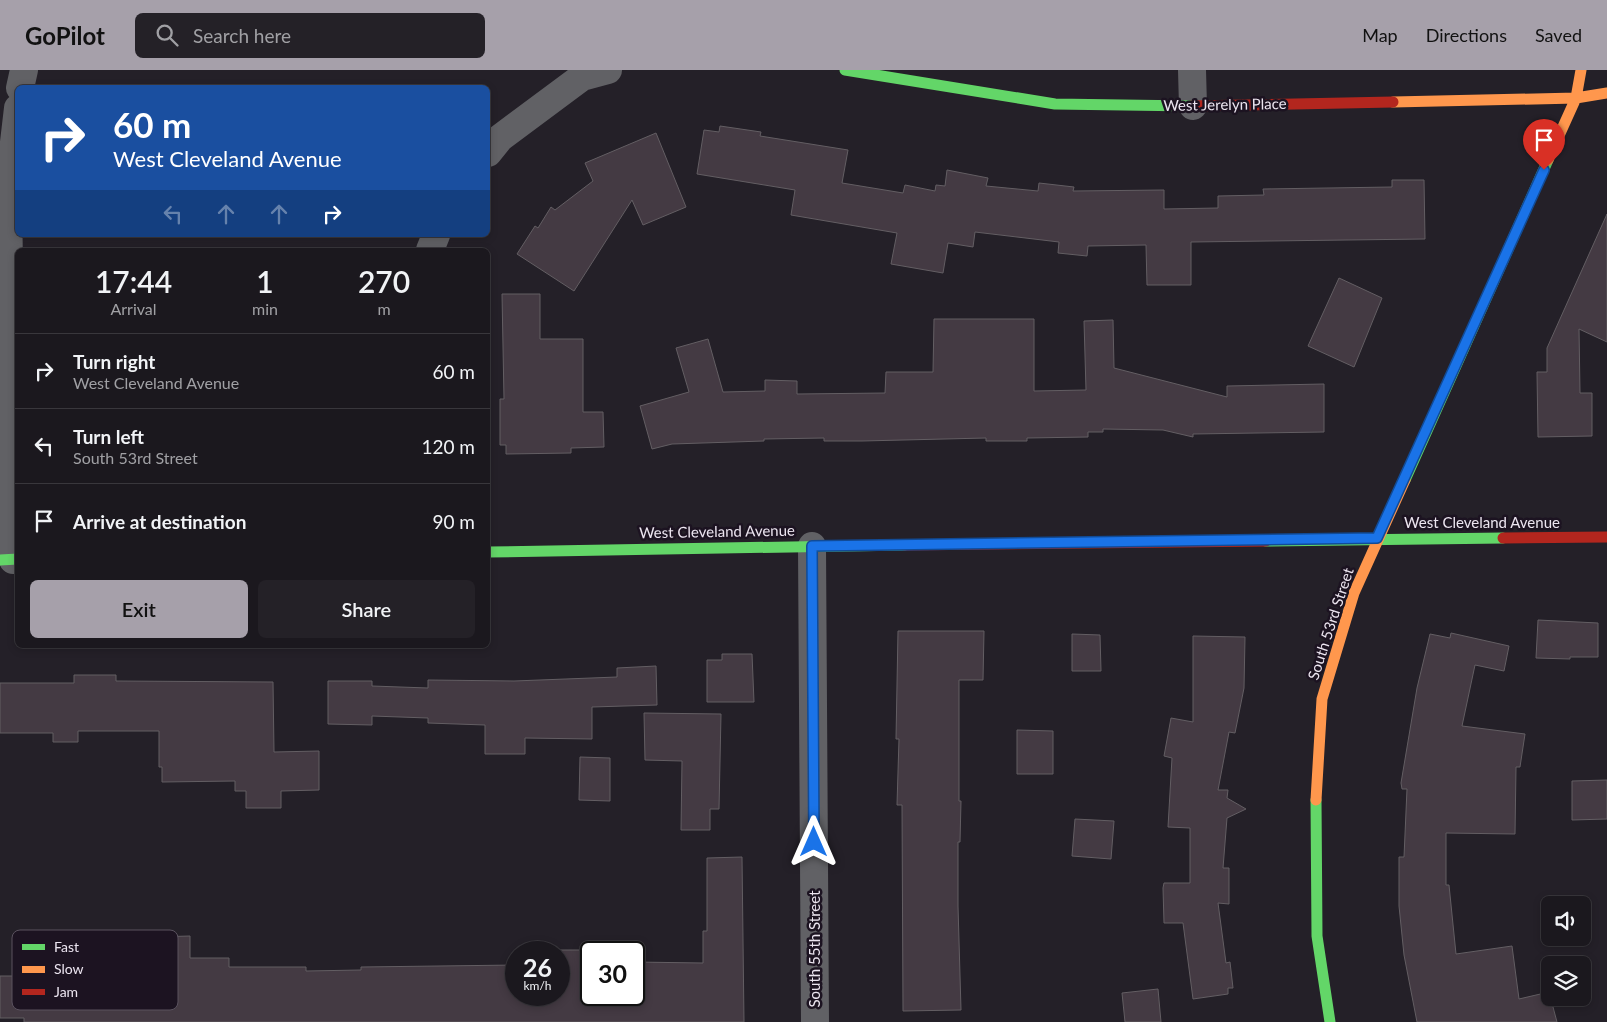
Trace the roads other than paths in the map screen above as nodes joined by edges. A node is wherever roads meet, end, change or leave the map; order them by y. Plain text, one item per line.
1 (24, 70) edge
2 (608, 70) edge
3 (845, 70) edge
4 (1192, 70) edge
5 (1581, 70) edge
6 (21, 85) edge
7 (1607, 94) edge
8 (1576, 98) junction
9 (1193, 106) junction
10 (15, 134) edge
11 (490, 150) edge
12 (1607, 537) edge
13 (1377, 538) junction
14 (812, 546) junction
15 (490, 552) edge
16 (10, 560) edge
17 (815, 1022) edge
18 (1330, 1022) edge

1 - 6 street
2 - 11 street
3 - 9 street, West Jerelyn Place
4 - 9 street
5 - 8 street, South 53rd Street
7 - 8 street, West Jerelyn Place
8 - 9 street, West Jerelyn Place
8 - 13 street, South 53rd Street
10 - 16 street
12 - 13 street, West Cleveland Avenue
13 - 14 street, West Cleveland Avenue
13 - 18 street, South 53rd Street
14 - 15 street, West Cleveland Avenue
14 - 17 street, South 55th Street

